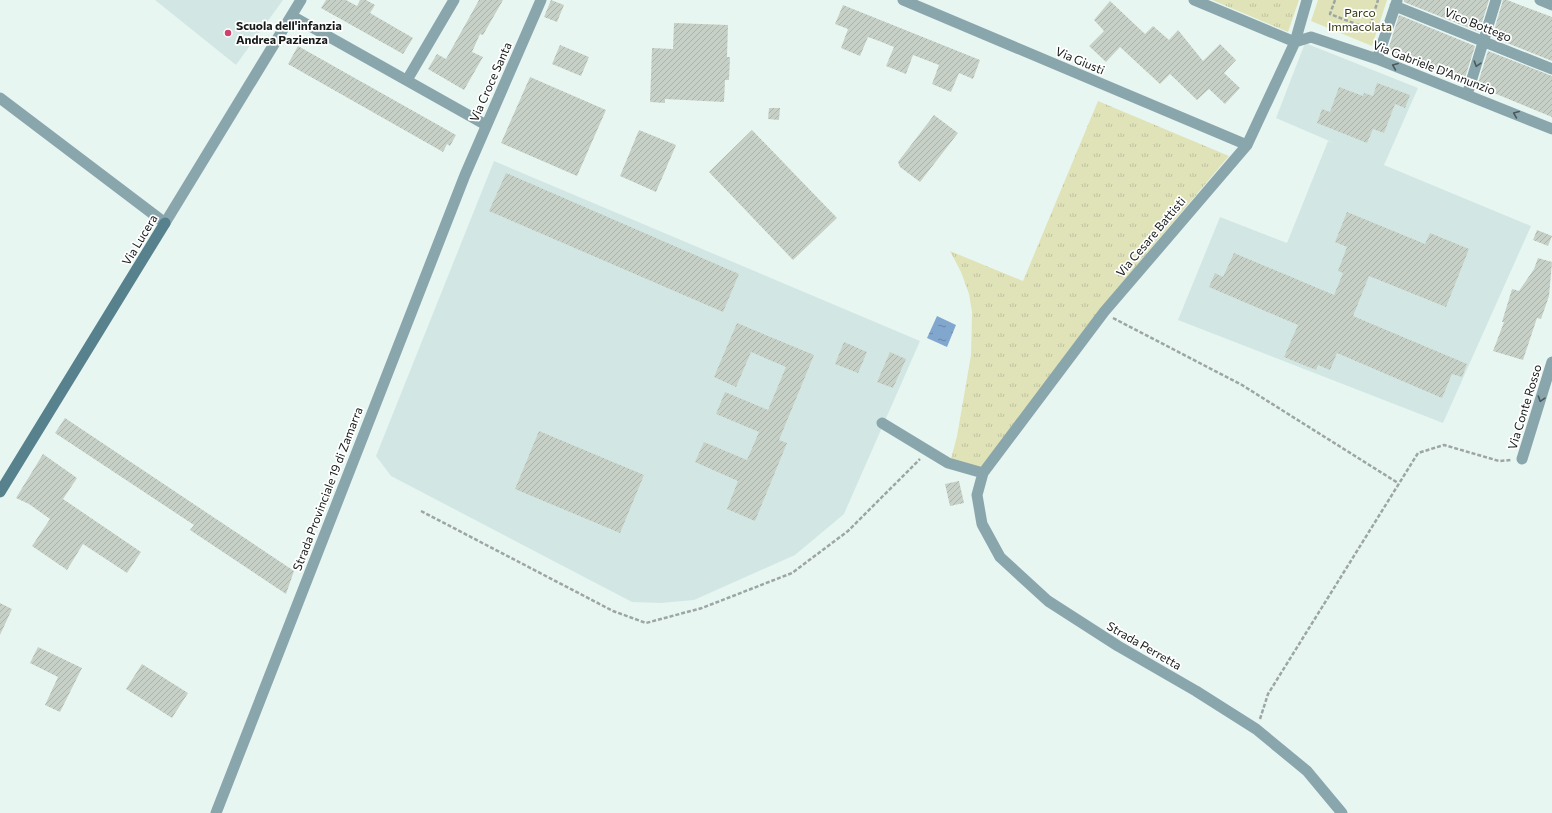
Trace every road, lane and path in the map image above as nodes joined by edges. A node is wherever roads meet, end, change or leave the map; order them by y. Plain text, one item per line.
1 (301, 0) edge
2 (454, 0) edge
3 (541, 0) edge
4 (903, 0) edge
5 (1194, 0) edge
6 (1307, 0) edge
7 (1335, 0) edge
8 (1378, 0) edge
9 (1496, 0) edge
10 (1540, 0) edge
11 (922, 3) edge
12 (1396, 3) edge
13 (1552, 4) edge
14 (292, 16) junction
15 (1484, 41) junction
16 (1295, 42) junction
17 (1377, 59) junction
18 (1552, 69) edge
19 (407, 80) junction
20 (1467, 95) junction
21 (0, 98) edge
22 (486, 125) junction
23 (1552, 129) edge
24 (1247, 145) junction
25 (465, 175) joint
26 (165, 224) junction
27 (1104, 312) junction
28 (1552, 362) edge
29 (882, 423) dead end
30 (928, 452) junction
31 (1522, 459) joint
32 (983, 473) junction
33 (1398, 483) junction
34 (0, 492) edge
35 (421, 510) dead end
36 (1256, 728) junction
37 (216, 813) edge
38 (1342, 813) edge

1 - 14 street, Via Lucera
2 - 19 street
3 - 22 street, Via Croce Santa
4 - 11 street, Via Giusti
5 - 16 street
6 - 16 street, Via Cesare Battisti
7 - 8 path
9 - 15 street
10 - 13 street
11 - 24 street, Via Giusti
12 - 15 street, Vico Bottego
12 - 17 street
14 - 19 street
14 - 26 street, Via Lucera
15 - 18 street, Vico Bottego
15 -> 20 street
16 - 17 street, Via Gabriele D'Annunzio
16 - 24 street, Via Cesare Battisti
20 -> 17 street, Via Gabriele D'Annunzio
19 - 22 street
23 -> 20 street, Via Gabriele D'Annunzio
21 - 26 street
22 - 25 street, Via Croce Santa
24 - 27 street, Via Cesare Battisti
25 - 37 street, Strada Provinciale 19 di Zamarra
26 - 34 main road, Via Lucera
27 - 32 street, Via Cesare Battisti
27 - 33 path
28 -> 31 street, Via Conte Rosso
29 - 30 street
30 - 32 street
30 - 35 path
31 - 33 path
32 - 36 street, Strada Perretta
33 - 36 path
36 - 38 street, Strada Perretta

